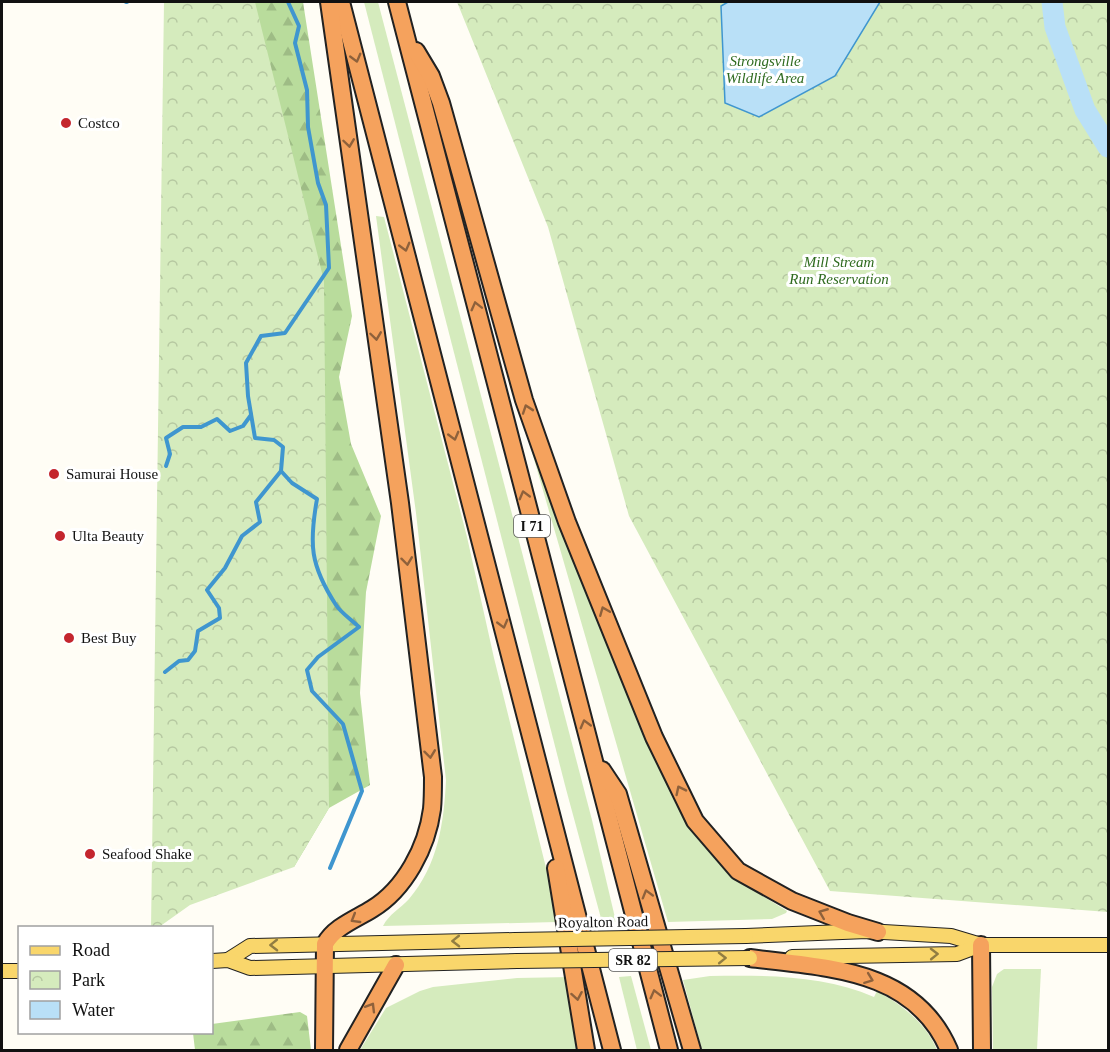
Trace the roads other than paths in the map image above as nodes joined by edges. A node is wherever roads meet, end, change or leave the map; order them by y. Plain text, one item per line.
1 (329, 2) edge
2 (341, 2) edge
3 (397, 2) edge
4 (405, 34) junction
5 (536, 752) junction
6 (594, 759) junction
7 (878, 932) junction
8 (325, 944) junction
9 (981, 945) junction
10 (1108, 945) edge
11 (750, 958) junction
12 (228, 960) junction
13 (213, 961) edge
14 (396, 965) junction
15 (324, 967) junction
16 (18, 970) edge
17 (2, 971) edge
18 (324, 1050) edge
19 (348, 1050) edge
20 (586, 1050) edge
21 (612, 1050) edge
22 (669, 1050) edge
23 (692, 1050) edge
24 (949, 1050) edge
25 (982, 1050) edge

1 -> 8 highway
2 -> 5 highway
3 - 4 highway, I 71
6 -> 4 highway, I 71
7 -> 4 highway
5 -> 20 highway
5 - 21 highway
22 -> 6 highway, I 71
23 -> 6 highway
7 -> 8 main road, Royalton Road / SR 82, bridge
7 - 9 main road, Royalton Road / SR 82
8 -> 12 main road, Royalton Road / SR 82
8 - 15 highway
9 - 10 main road, Royalton Road / SR 82
11 -> 9 main road, Royalton Road / SR 82
9 - 25 highway
14 -> 11 main road, Royalton Road / SR 82, bridge
11 -> 24 highway
12 - 13 main road, Royalton Road / SR 82
12 - 15 main road, Royalton Road / SR 82
14 - 15 main road, Royalton Road / SR 82
19 -> 14 highway
15 - 18 highway
16 - 17 main road

